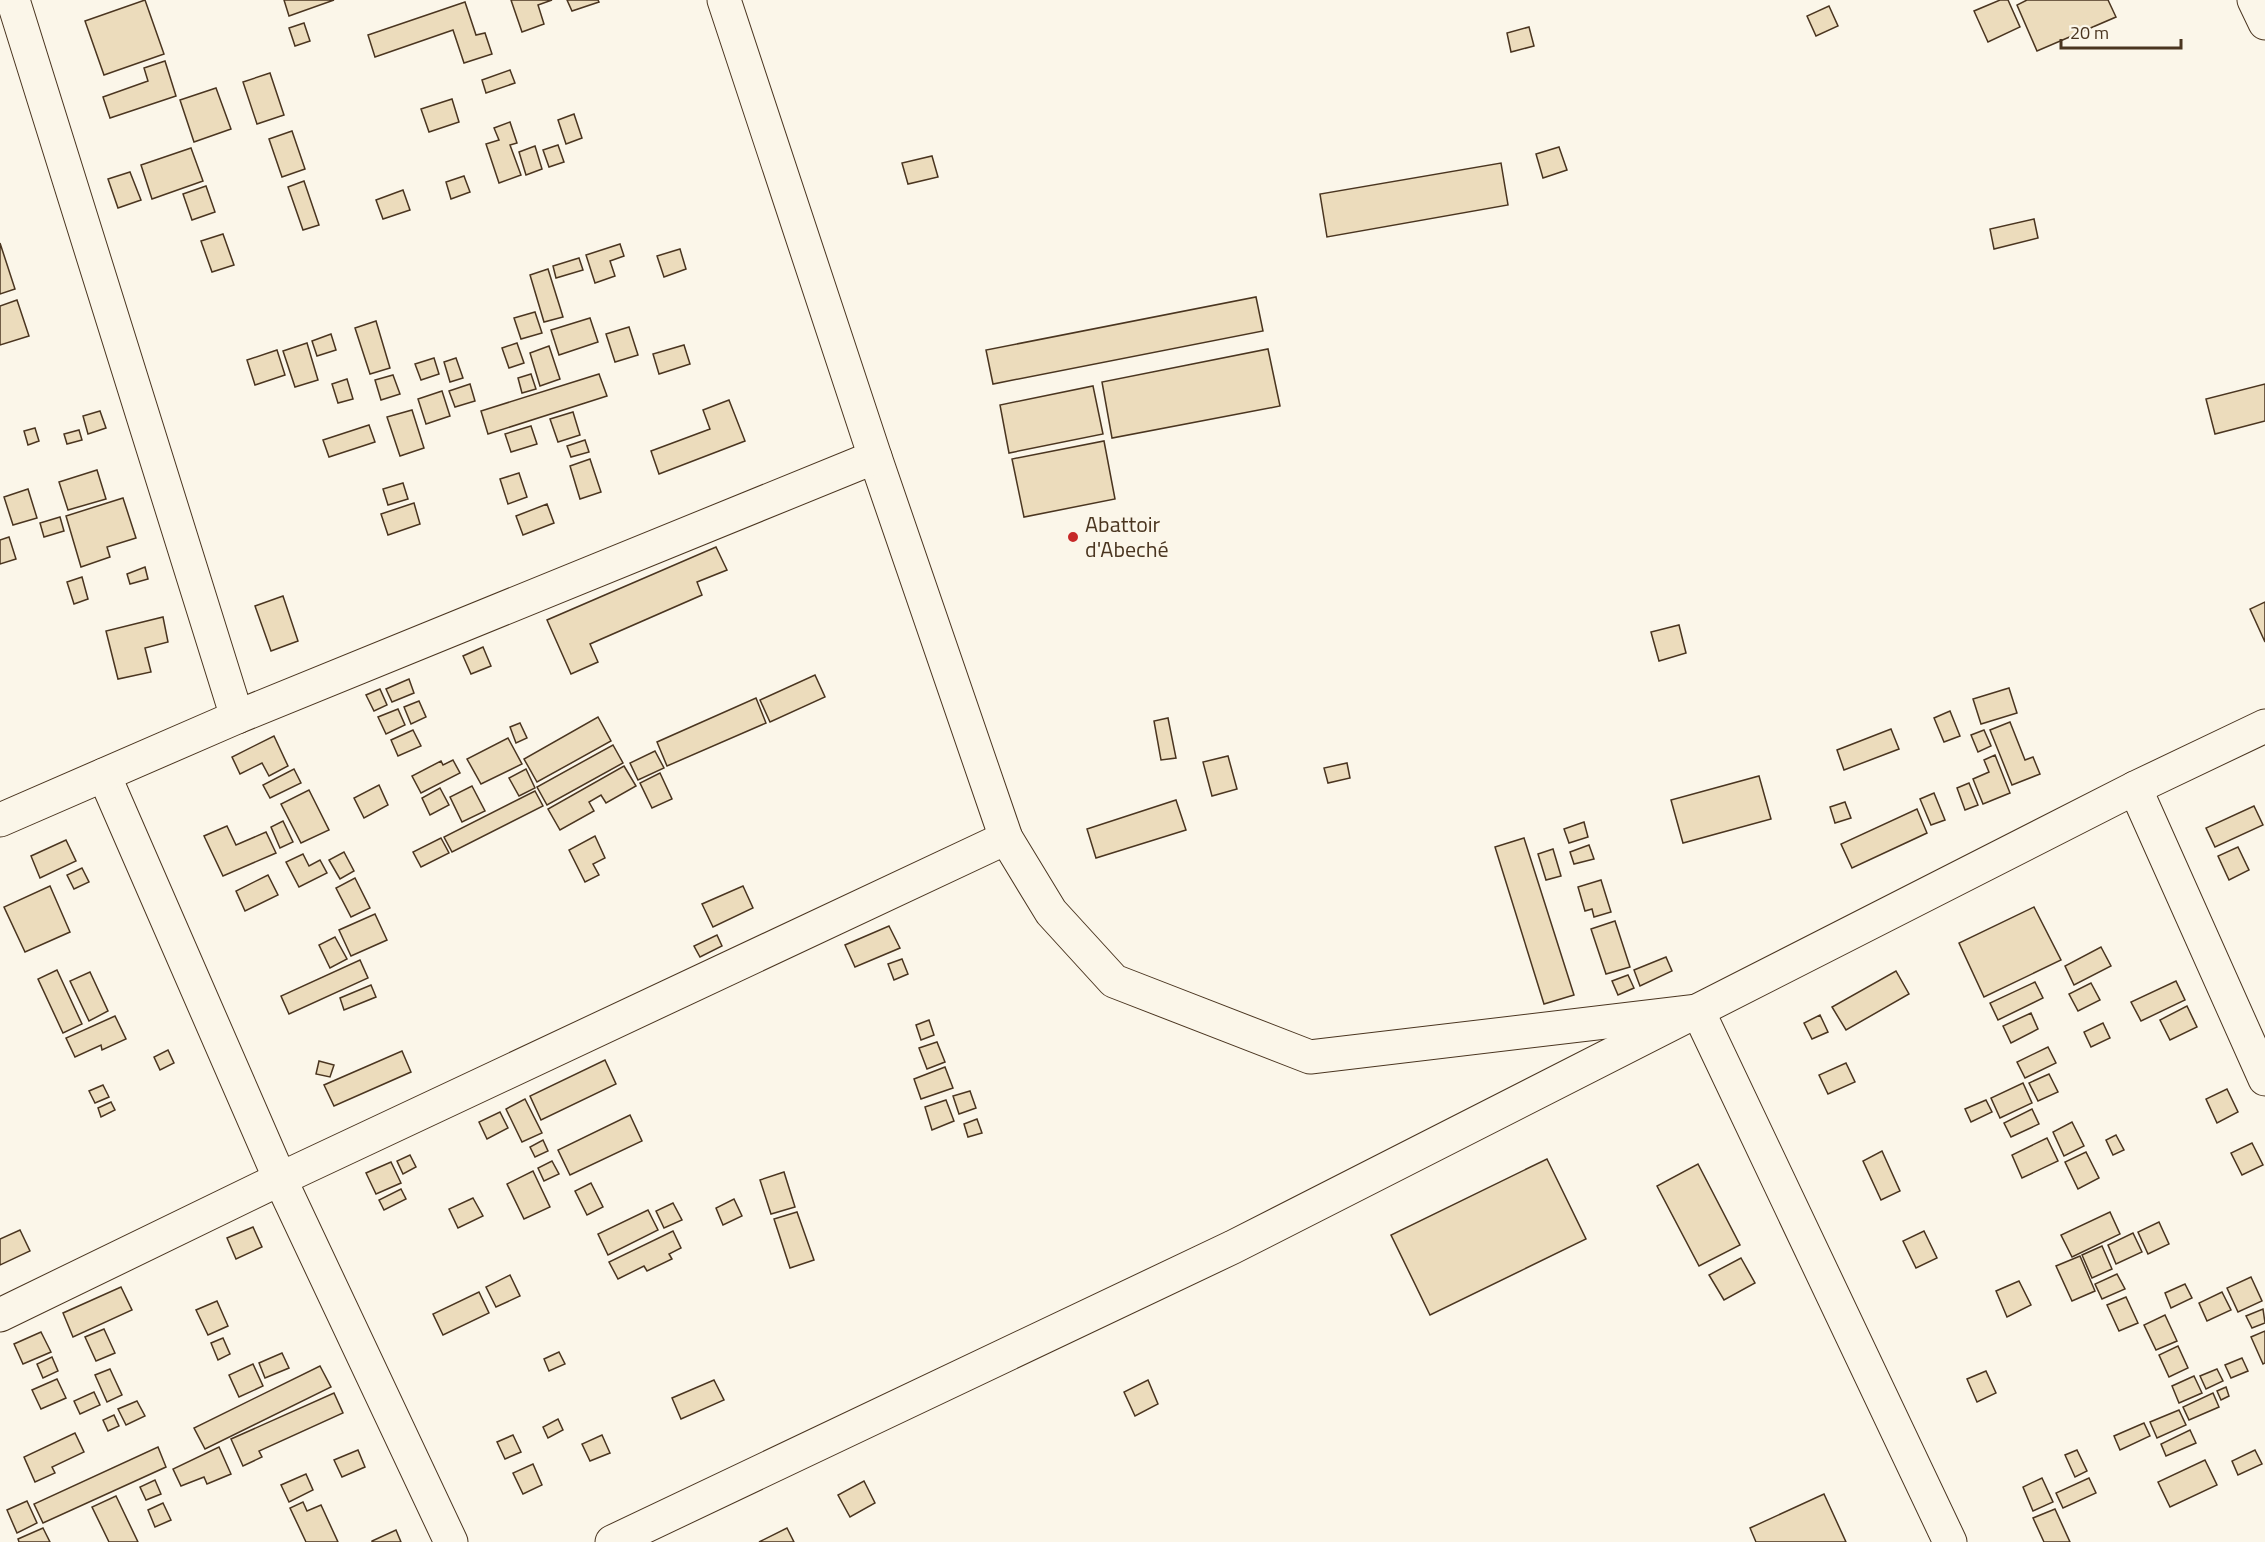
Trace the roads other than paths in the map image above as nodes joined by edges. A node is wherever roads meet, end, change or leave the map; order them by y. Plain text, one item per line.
1 (13, 0) edge
2 (724, 0) edge
3 (2254, 0) edge
4 (2265, 23) edge
5 (875, 457) junction
6 (237, 717) junction
7 (2265, 726) edge
8 (104, 775) junction
9 (2135, 788) junction
10 (0, 820) edge
11 (1006, 837) junction
12 (1698, 1011) junction
13 (2265, 1079) edge
14 (280, 1179) junction
15 (0, 1315) edge
16 (451, 1542) edge
17 (612, 1542) edge
18 (1950, 1542) edge

1 - 6 street
2 - 5 street
3 - 4 street
5 - 6 street
5 - 11 street
6 - 8 street
7 - 9 street
8 - 10 street
8 - 14 street
9 - 12 street
9 - 13 street
11 - 12 street
11 - 14 street
12 - 17 street
12 - 18 street
14 - 15 street
14 - 16 street

